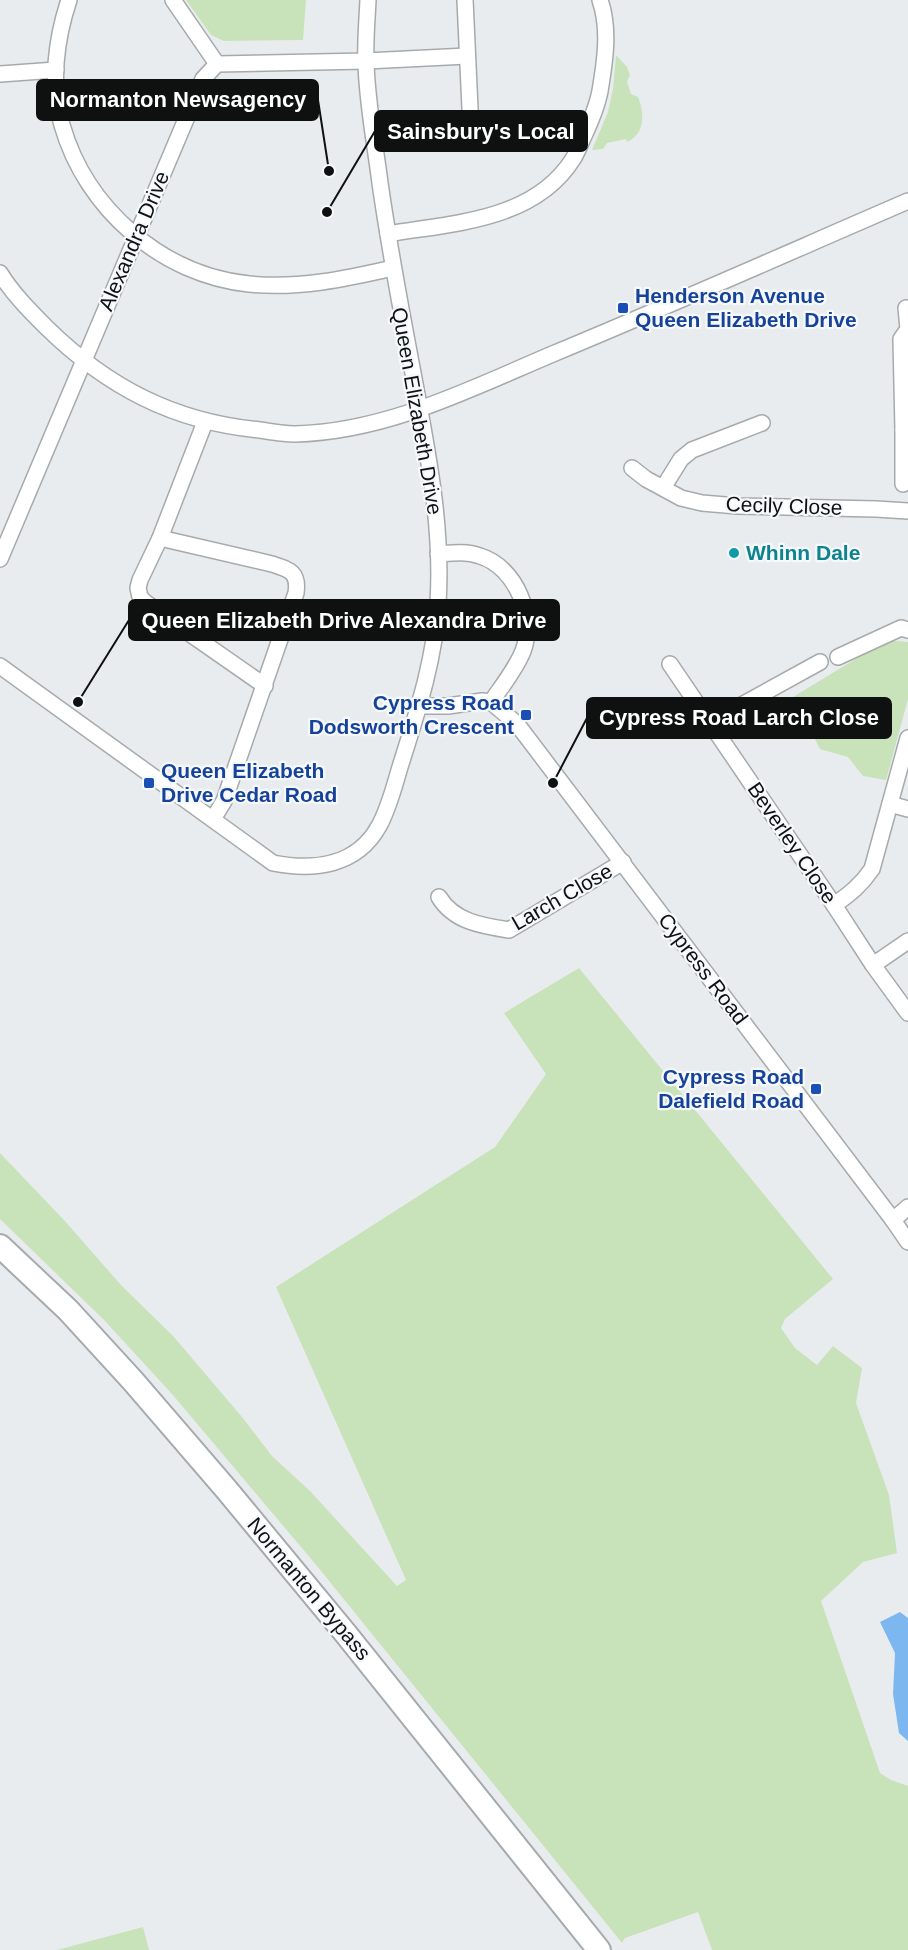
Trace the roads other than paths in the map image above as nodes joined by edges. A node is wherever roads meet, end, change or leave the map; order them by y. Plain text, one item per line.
1 (69, 0) edge
2 (173, 0) edge
3 (368, 0) edge
4 (465, 0) edge
5 (600, 0) edge
6 (467, 56) junction
7 (366, 61) junction
8 (217, 64) junction
9 (56, 70) junction
10 (0, 74) edge
11 (471, 130) dead end
12 (908, 201) edge
13 (388, 234) junction
14 (136, 236) junction
15 (393, 268) junction
16 (0, 273) edge
17 (906, 308) dead end
18 (84, 359) junction
19 (420, 410) junction
20 (205, 422) junction
21 (762, 423) dead end
22 (905, 430) edge
23 (632, 468) dead end
24 (903, 484) dead end
25 (663, 488) junction
26 (908, 511) edge
27 (160, 538) junction
28 (438, 554) junction
29 (0, 559) edge
30 (908, 630) edge
31 (838, 657) dead end
32 (820, 662) dead end
33 (670, 664) dead end
34 (0, 666) edge
35 (265, 686) junction
36 (492, 702) junction
37 (419, 706) junction
38 (709, 723) junction
39 (908, 738) edge
40 (890, 804) junction
41 (908, 809) edge
42 (213, 819) junction
43 (622, 862) junction
44 (439, 897) dead end
45 (834, 905) junction
46 (908, 941) edge
47 (873, 965) junction
48 (908, 1013) edge
49 (908, 1207) edge
50 (893, 1220) junction
51 (908, 1242) edge
52 (0, 1246) edge
53 (599, 1950) edge

1 - 9 street
2 - 8 street
3 - 7 street, Queen Elizabeth Drive
4 - 6 street
5 - 13 street
6 - 7 street
6 - 11 street
7 - 8 street
7 - 13 street, Queen Elizabeth Drive
8 - 14 street, Alexandra Drive
9 - 10 street
9 - 14 street
12 - 19 street
13 - 15 street, Queen Elizabeth Drive
14 - 15 street
14 - 18 street, Alexandra Drive
15 - 19 street, Queen Elizabeth Drive
16 - 18 street
17 - 22 street
18 - 20 street
18 - 29 street, Alexandra Drive
19 - 20 street
19 - 28 street, Queen Elizabeth Drive
20 - 27 street
21 - 25 street
22 - 24 street
23 - 25 street, Cecily Close
25 - 26 street, Cecily Close
27 - 35 street
27 - 35 street
28 - 36 street
28 - 37 street, Queen Elizabeth Drive
30 - 31 street
32 - 38 street
33 - 38 street, Beverley Close
34 - 42 street, Queen Elizabeth Drive
35 - 42 street
36 - 37 street
36 - 43 street, Cypress Road
37 - 42 street, Queen Elizabeth Drive
38 - 45 street, Beverley Close
39 - 40 street
40 - 41 street
40 - 45 street
43 - 44 street, Larch Close
43 - 50 street, Cypress Road
45 - 47 street, Beverley Close
46 - 47 street
47 - 48 street, Beverley Close
49 - 50 street
50 - 51 street, Cypress Road
52 - 53 main road, Normanton Bypass

